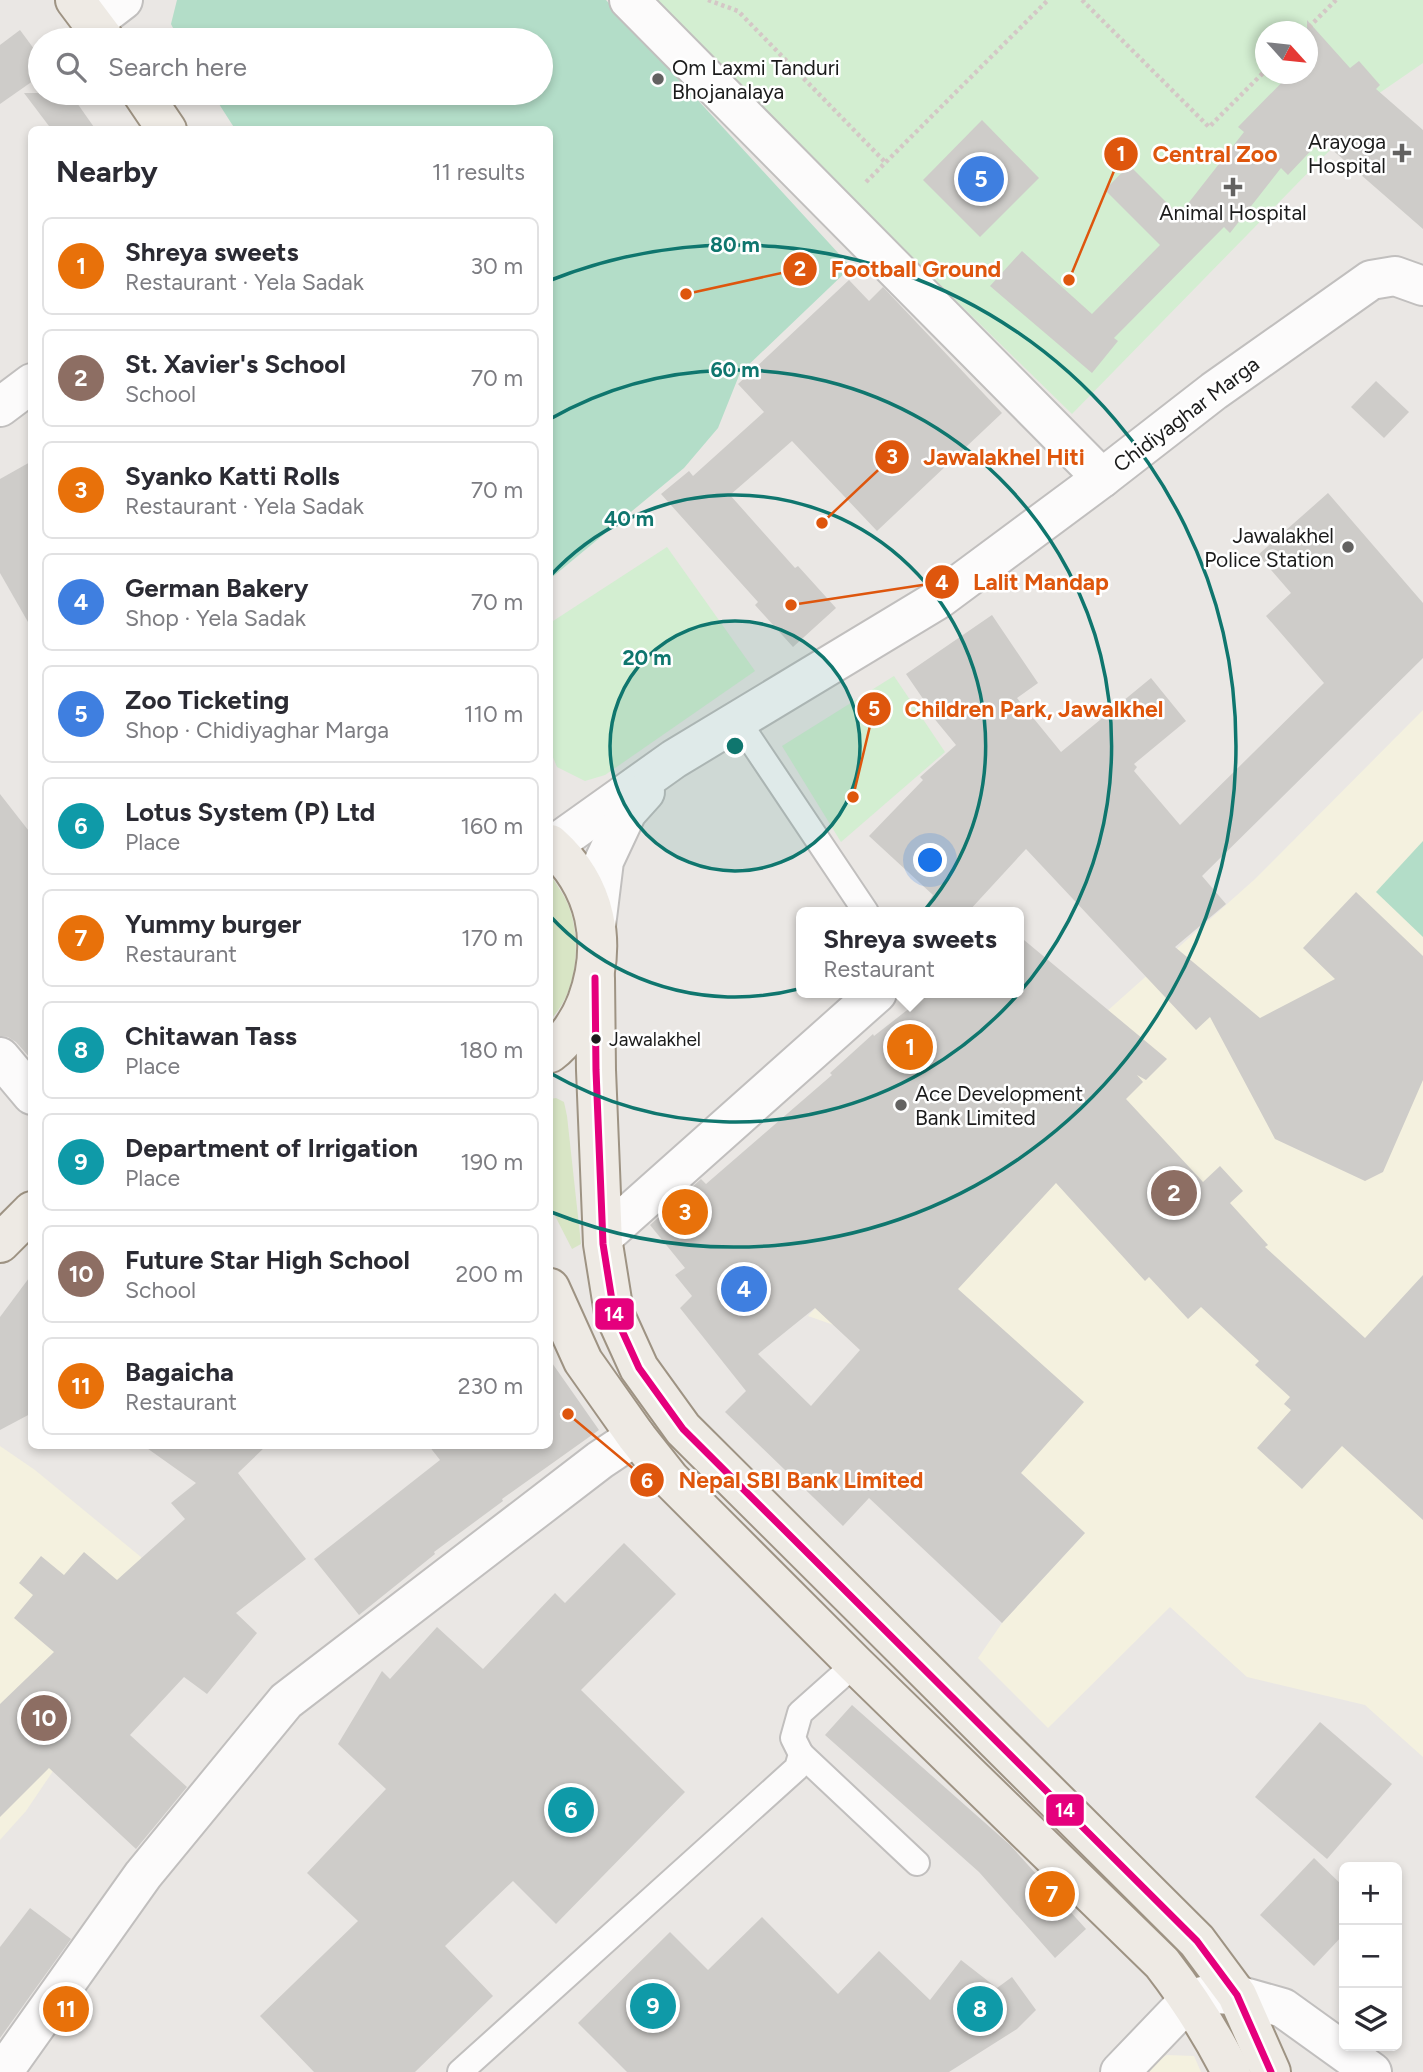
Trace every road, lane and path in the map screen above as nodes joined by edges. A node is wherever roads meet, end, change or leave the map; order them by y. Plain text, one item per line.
1 (123, 0) edge
2 (629, 0) edge
3 (708, 0) edge
4 (1048, 0) edge
5 (1082, 0) edge
6 (1336, 0) edge
7 (91, 21) edge
8 (1315, 21) edge
9 (1255, 80) edge
10 (150, 105) edge
11 (164, 126) edge
12 (886, 163) junction
13 (838, 210) junction
14 (1423, 286) edge
15 (28, 386) edge
16 (0, 407) edge
17 (1102, 478) junction
18 (737, 721) junction
19 (674, 759) junction
20 (553, 844) edge
21 (553, 847) edge
22 (863, 907) edge
23 (596, 926) junction
24 (595, 978) junction
25 (871, 998) edge
26 (553, 1051) edge
27 (0, 1057) edge
28 (28, 1090) edge
29 (28, 1215) edge
30 (603, 1237) junction
31 (0, 1243) edge
32 (553, 1295) edge
33 (636, 1436) junction
34 (855, 1664) junction
35 (801, 1754) junction
36 (917, 1863) dead end
37 (1237, 1995) junction
38 (1190, 1999) junction
39 (3, 2072) edge
40 (460, 2072) edge
41 (1120, 2072) edge
42 (1231, 2072) edge
43 (1271, 2072) edge
44 (1372, 2072) edge

1 - 7 street
2 - 13 street
3 - 12 path
4 - 12 path
5 - 9 path
6 - 8 path
10 - 11 main road
12 - 13 path
13 - 17 street
14 - 17 street, Chidiyaghar Marga
15 - 16 street
17 - 18 street, Chidiyaghar Marga
18 - 19 street, Chidiyaghar Marga
18 - 22 lane
19 - 20 street, Chidiyaghar Marga
19 - 23 street, Chidiyaghar Marga
21 - 23 main road
23 - 24 main road
24 - 26 main road
24 - 30 main road
25 - 30 street
27 - 28 street
29 - 31 main road
30 - 37 main road
32 - 33 main road
33 - 34 main road
33 - 39 street
34 - 35 lane
34 - 38 main road
35 - 36 lane
35 - 40 lane
37 - 38 street
37 - 43 main road
37 - 44 street
38 - 41 street
38 - 42 main road

